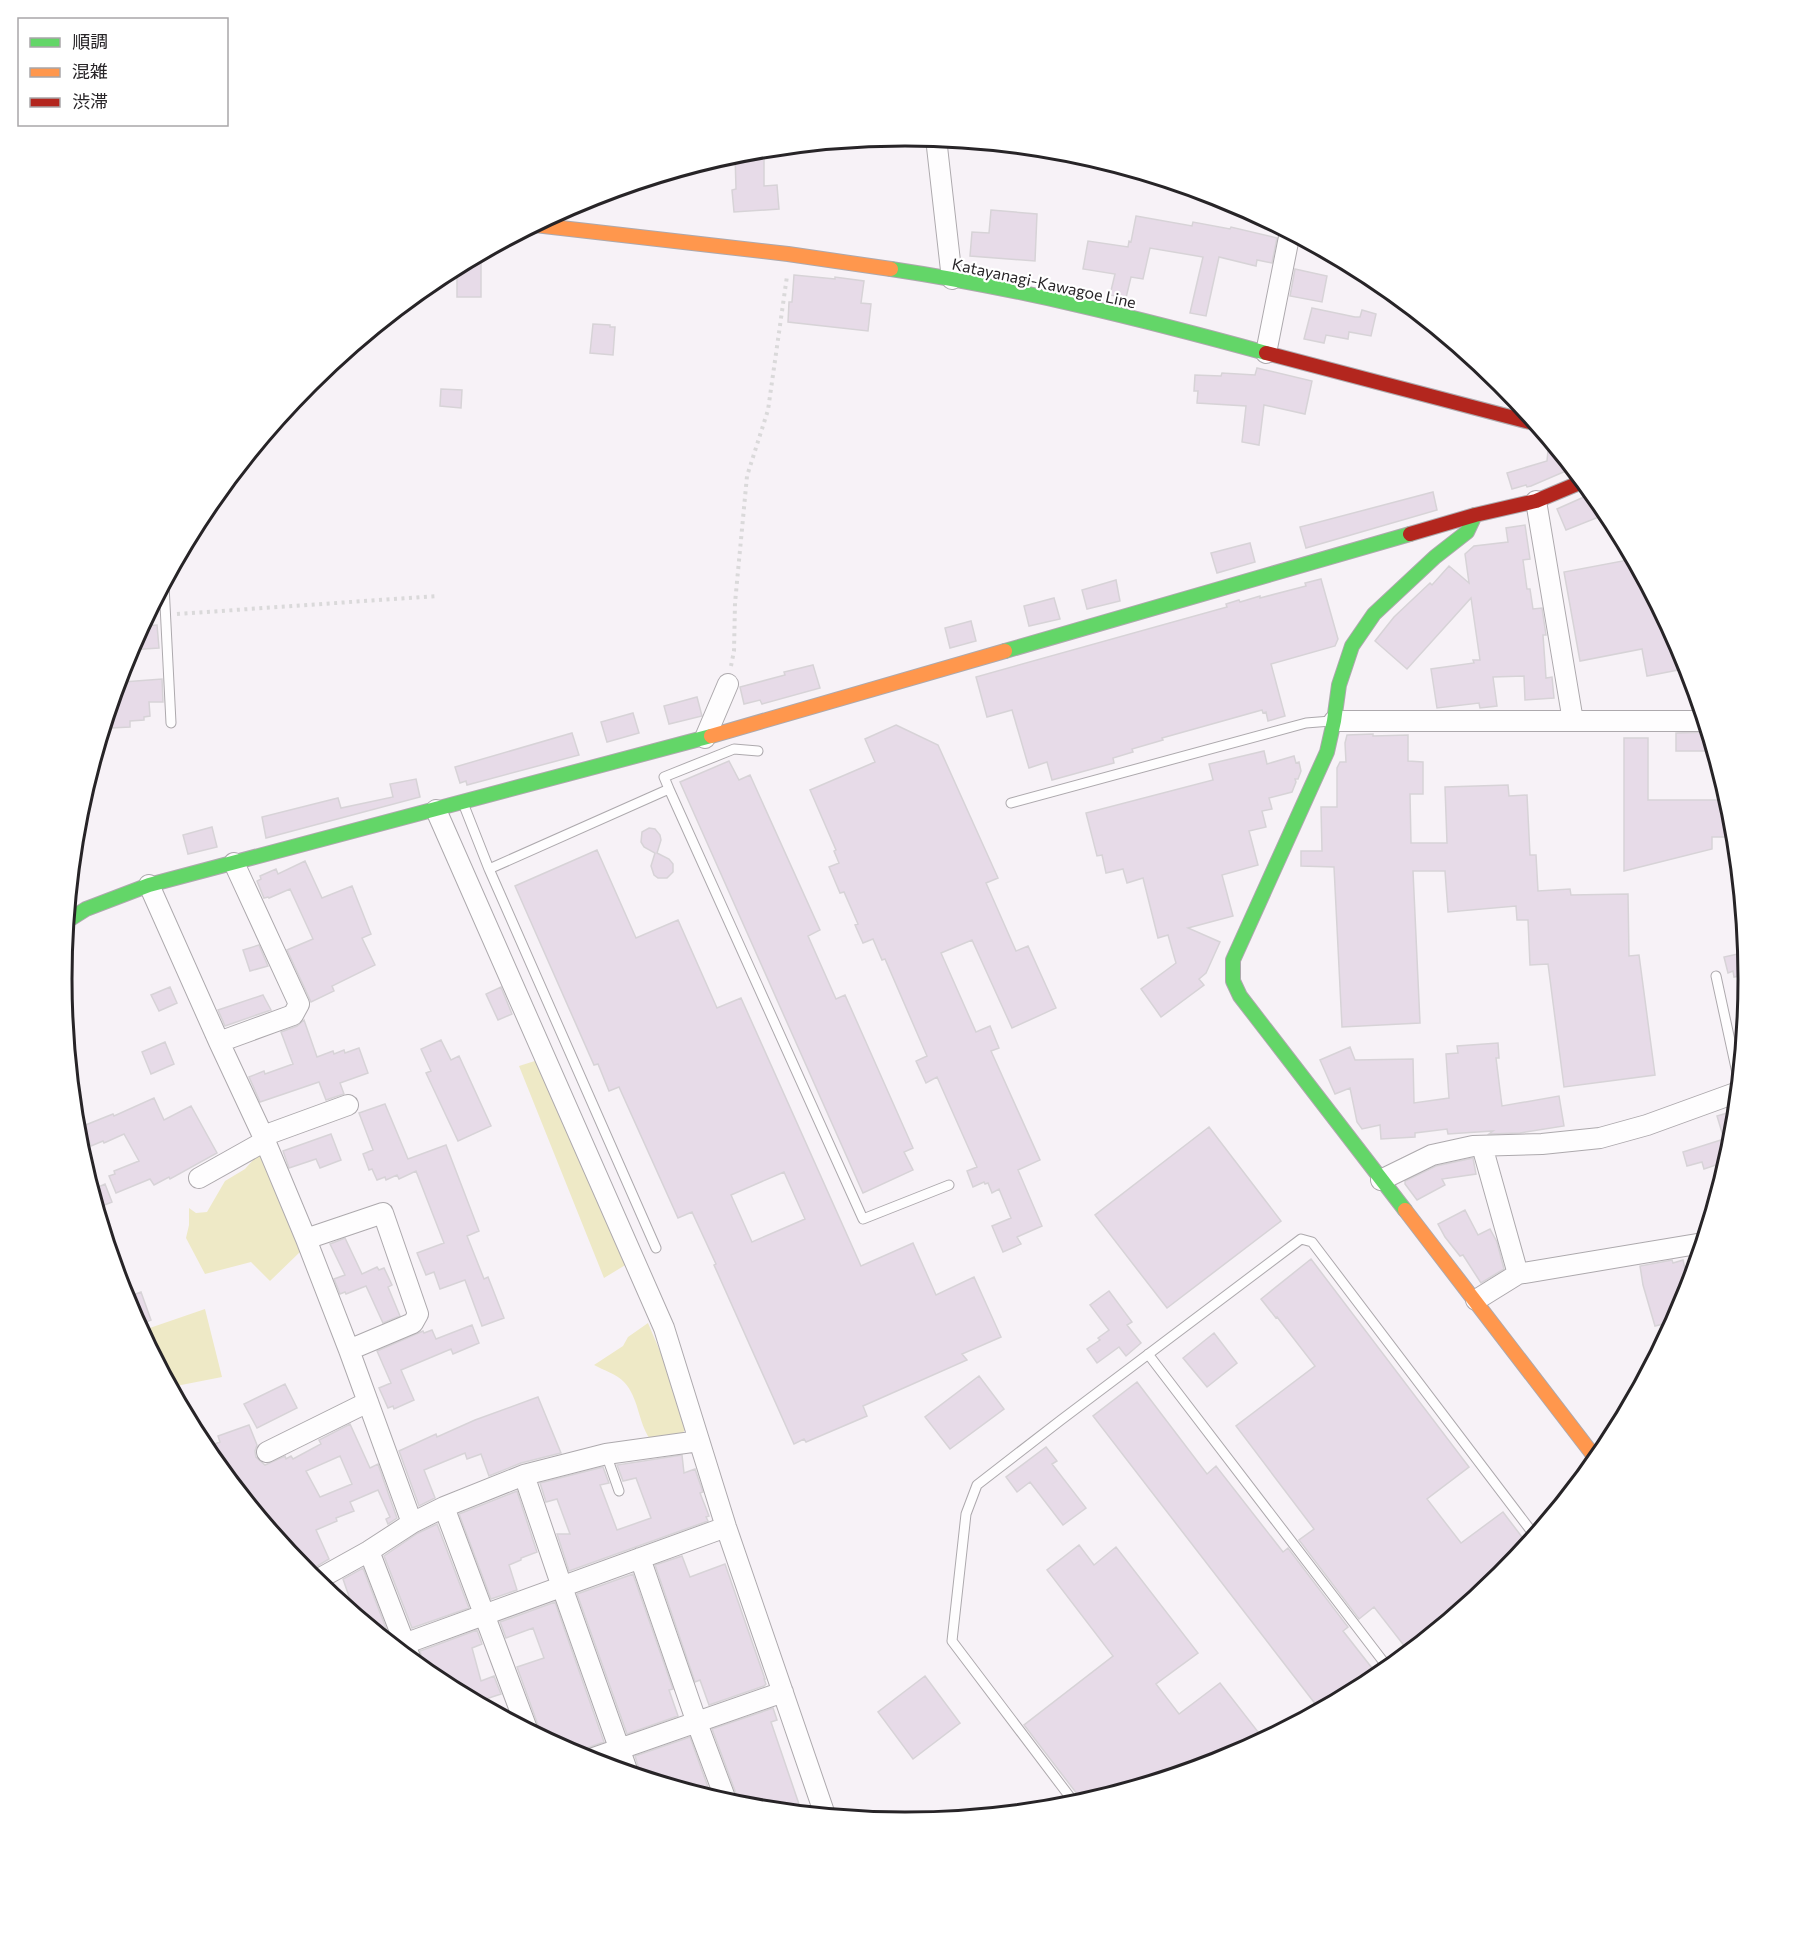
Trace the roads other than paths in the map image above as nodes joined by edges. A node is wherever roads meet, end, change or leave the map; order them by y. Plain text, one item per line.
1 (937, 147) edge
2 (547, 226) edge
3 (1289, 239) edge
4 (952, 279) junction
5 (1266, 352) junction
6 (1524, 421) edge
7 (1576, 484) edge
8 (1536, 501) junction
9 (1475, 515) junction
10 (165, 597) edge
11 (728, 684) road end
12 (1334, 721) junction
13 (1573, 721) junction
14 (1698, 721) edge
15 (171, 723) dead end
16 (705, 738) junction
17 (758, 751) dead end
18 (669, 789) junction
19 (463, 803) junction
20 (1011, 803) dead end
21 (436, 810) junction
22 (234, 863) junction
23 (489, 869) junction
24 (149, 885) junction
25 (77, 909) edge
26 (1716, 976) dead end
27 (219, 1042) junction
28 (1734, 1061) edge
29 (1731, 1095) edge
30 (348, 1105) dead end
31 (264, 1139) junction
32 (1482, 1146) junction
33 (199, 1178) dead end
34 (1381, 1180) junction
35 (949, 1185) dead end
36 (306, 1239) junction
37 (1696, 1244) edge
38 (656, 1248) dead end
39 (1518, 1274) junction
40 (1476, 1300) junction
41 (349, 1350) junction
42 (1148, 1354) junction
43 (368, 1402) junction
44 (699, 1441) junction
45 (267, 1452) dead end
46 (1591, 1453) edge
47 (606, 1454) junction
48 (524, 1475) junction
49 (619, 1491) dead end
50 (444, 1507) junction
51 (412, 1523) junction
52 (726, 1527) junction
53 (1531, 1530) edge
54 (369, 1551) junction
55 (640, 1558) junction
56 (324, 1576) edge
57 (562, 1587) junction
58 (485, 1614) junction
59 (405, 1645) edge
60 (412, 1650) edge
61 (1383, 1662) edge
62 (783, 1692) junction
63 (522, 1719) edge
64 (697, 1723) junction
65 (619, 1749) junction
66 (603, 1755) edge
67 (624, 1763) edge
68 (723, 1791) edge
69 (1069, 1796) edge
70 (823, 1808) edge

1 - 4 street
2 - 4 street, Katayanagi-Kawagoe Line
3 - 5 street
4 - 5 street, Katayanagi-Kawagoe Line
5 - 6 street, Katayanagi-Kawagoe Line
7 - 8 street
8 - 9 street
8 - 13 street
9 - 12 street
9 - 16 street
10 - 15 lane
11 - 16 street
12 - 13 street
12 - 20 lane
12 - 34 street
13 - 14 street
16 - 19 street
17 - 18 lane
18 - 23 lane
18 - 35 lane
19 - 21 street
19 - 23 lane
21 - 22 street
21 - 44 street
22 - 24 street
22 - 27 street
23 - 38 lane
24 - 25 street
24 - 27 street
26 - 28 lane
27 - 31 street
29 - 32 street
30 - 31 street
31 - 33 street
31 - 36 street
32 - 34 street
32 - 39 street
34 - 40 street
36 - 41 street
36 - 41 street
37 - 39 street
39 - 40 street
40 - 46 street
41 - 43 street
42 - 53 lane
42 - 61 lane
42 - 69 lane
43 - 45 street
43 - 51 street
44 - 47 street
44 - 52 street
47 - 48 street
47 - 49 lane
48 - 50 street
48 - 57 street
50 - 51 street
50 - 58 street
51 - 54 street
52 - 55 street
52 - 62 street
54 - 56 street
54 - 59 street
55 - 57 street
55 - 64 street
57 - 58 street
57 - 65 street
58 - 60 street
58 - 63 street
62 - 64 street
62 - 70 street
64 - 65 street
64 - 68 street
65 - 66 street
65 - 67 street

